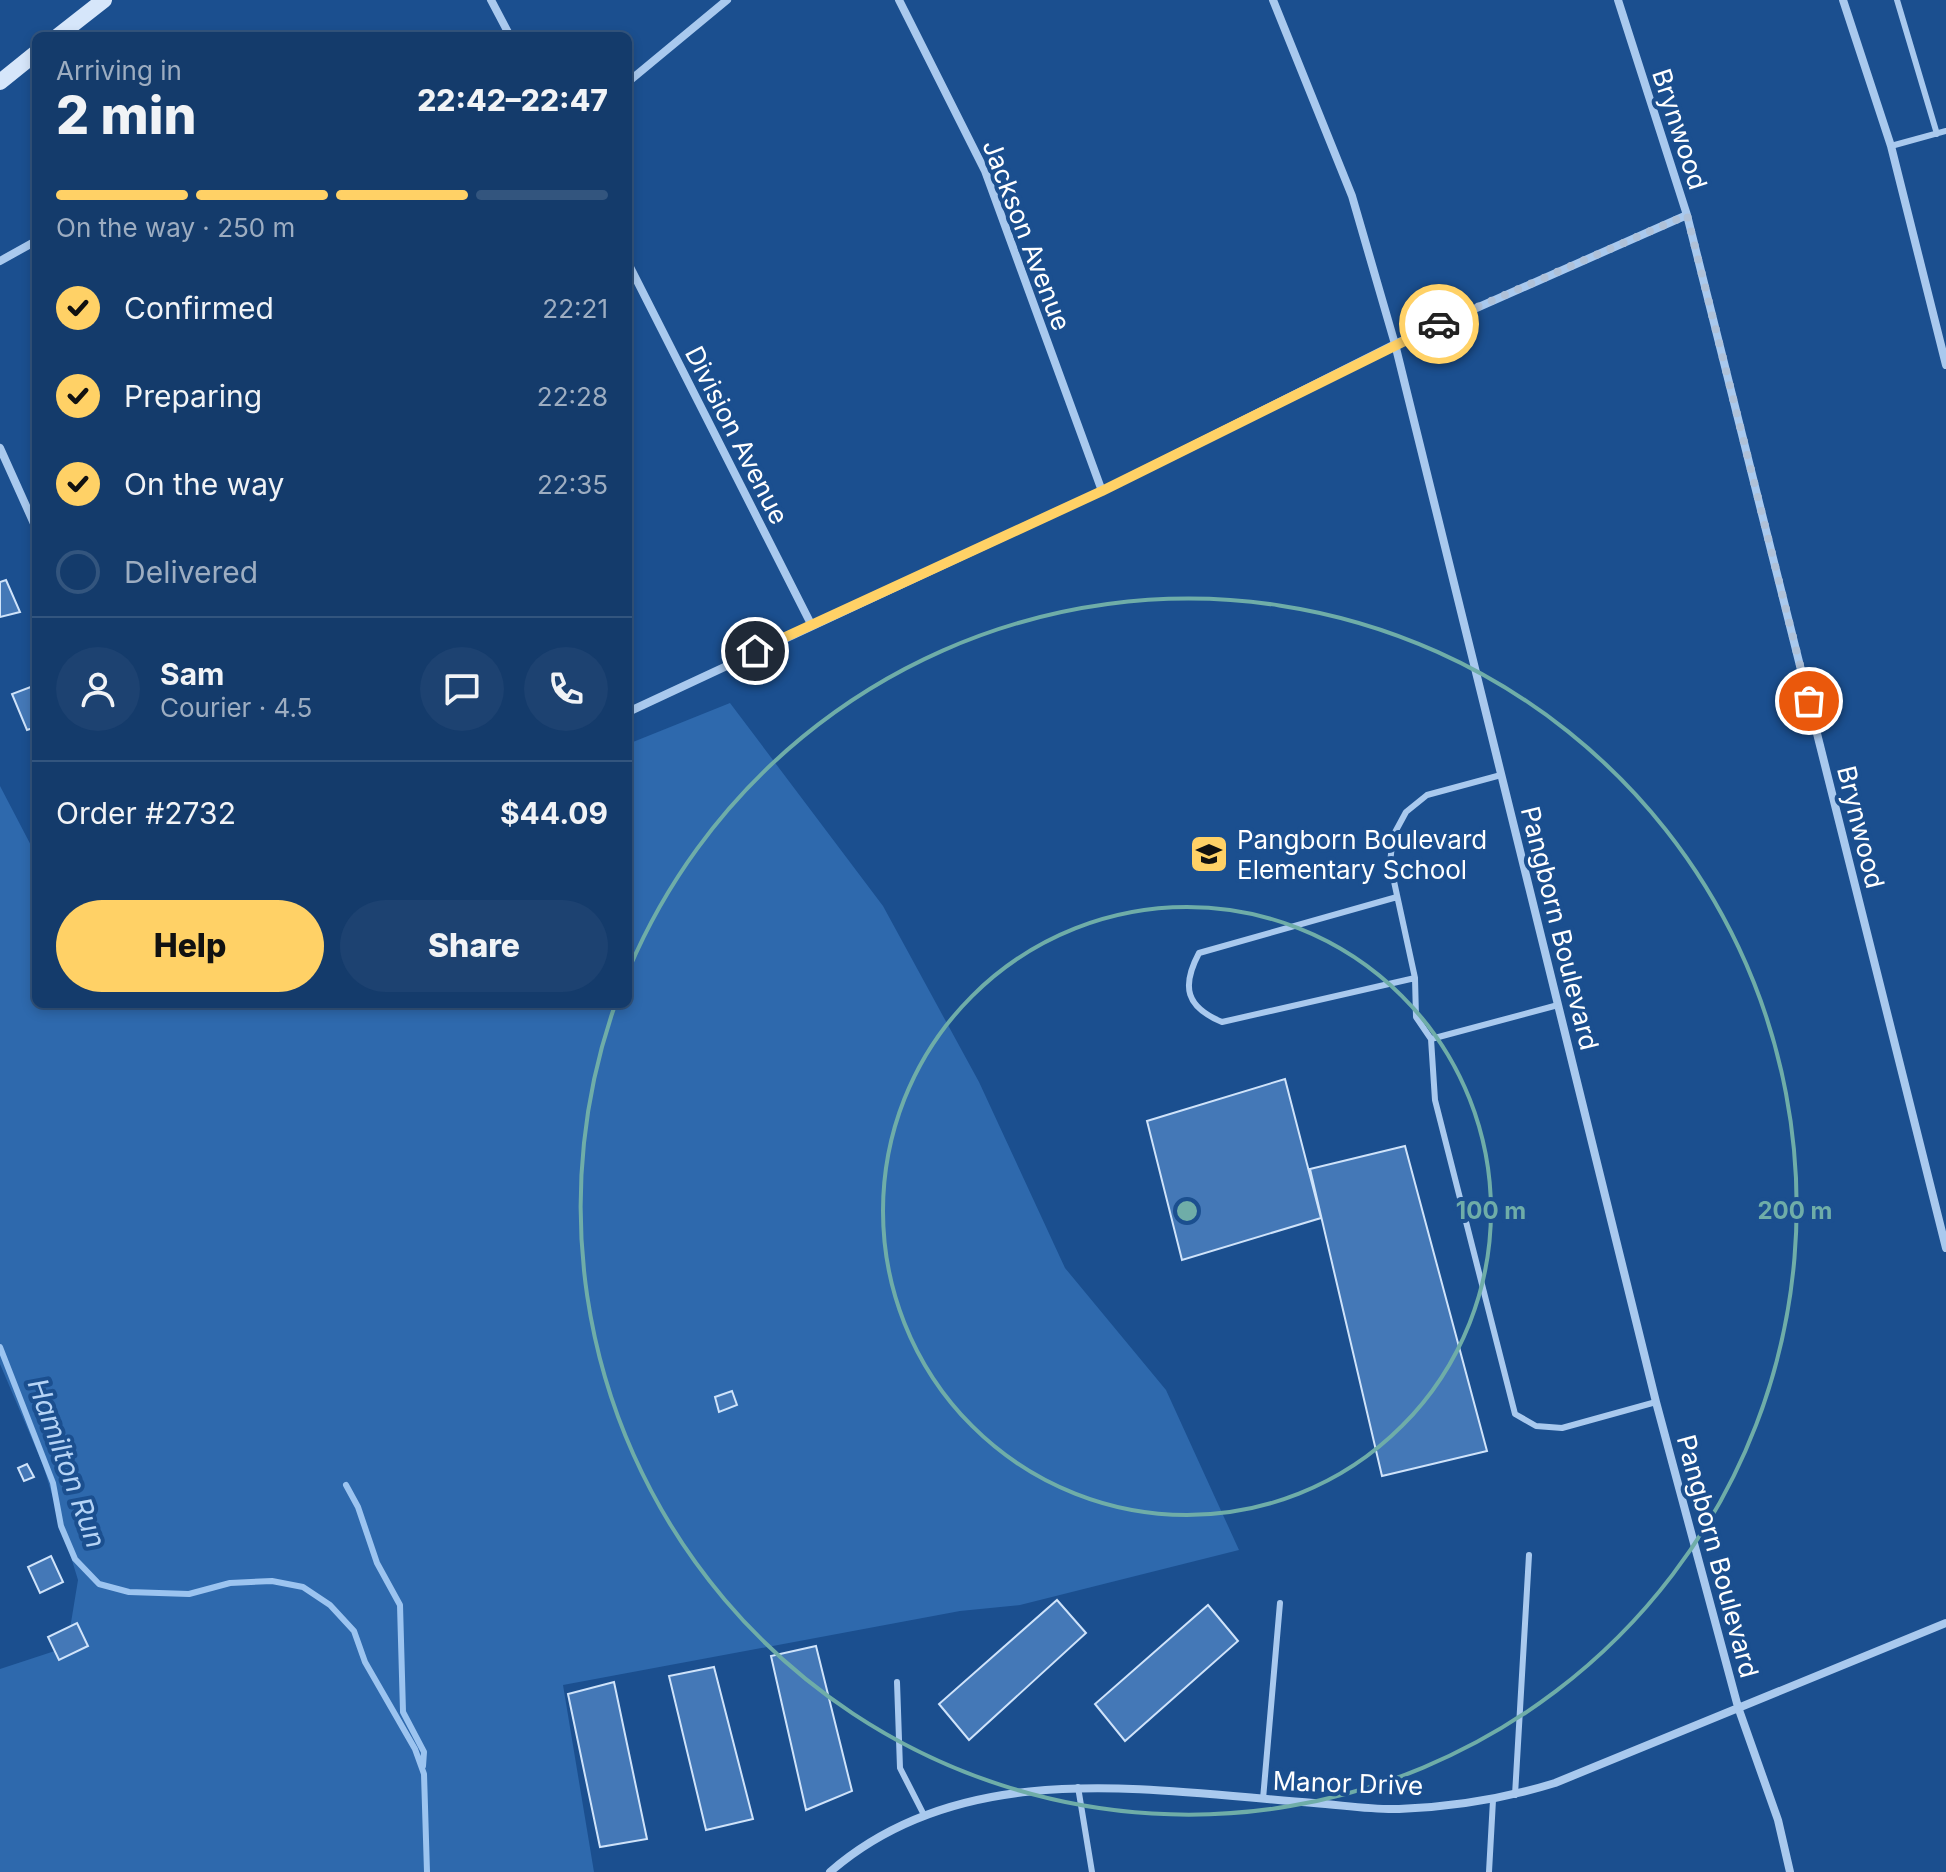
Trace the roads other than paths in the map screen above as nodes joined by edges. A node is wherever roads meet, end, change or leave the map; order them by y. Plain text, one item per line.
1 (104, 0) edge
2 (491, 0) edge
3 (727, 0) edge
4 (899, 0) edge
5 (1273, 0) edge
6 (1618, 0) edge
7 (1843, 0) edge
8 (1897, 0) edge
9 (63, 32) edge
10 (508, 32) edge
11 (32, 56) edge
12 (632, 79) edge
13 (0, 82) edge
14 (1946, 131) edge
15 (1937, 134) junction
16 (1891, 146) junction
17 (1687, 215) junction
18 (32, 243) edge
19 (0, 261) edge
20 (632, 271) edge
21 (1395, 344) junction
22 (1946, 365) edge
23 (0, 448) edge
24 (1102, 491) junction
25 (32, 519) edge
26 (811, 624) junction
27 (632, 710) edge
28 (1501, 775) junction
29 (1397, 897) junction
30 (1415, 978) junction
31 (1558, 1005) junction
32 (1431, 1039) junction
33 (1946, 1248) edge
34 (1656, 1402) junction
35 (1529, 1555) dead end
36 (1280, 1603) dead end
37 (1946, 1623) edge
38 (897, 1682) dead end
39 (1738, 1707) junction
40 (1078, 1787) junction
41 (1515, 1795) junction
42 (1263, 1799) junction
43 (1493, 1800) junction
44 (924, 1815) junction
45 (830, 1872) edge
46 (1092, 1872) edge
47 (1489, 1872) edge
48 (1790, 1872) edge

1 - 9 main road
2 - 10 street
3 - 12 street
4 - 24 street, Jackson Avenue
5 - 21 street, Pangborn Boulevard
6 - 17 street, Brynwood
7 - 16 street
8 - 15 lane
11 - 13 main road
14 - 15 lane
15 - 16 lane
16 - 22 street
17 - 21 street
17 - 33 street, Brynwood
18 - 19 street
20 - 26 street, Division Avenue
21 - 24 street
21 - 28 street, Pangborn Boulevard
23 - 25 street
24 - 26 street
26 - 27 street
28 - 29 lane
28 - 31 street, Pangborn Boulevard
29 - 30 lane
29 - 30 lane
30 - 32 lane
31 - 32 lane
31 - 34 street, Pangborn Boulevard
32 - 34 lane
34 - 39 street, Pangborn Boulevard
35 - 41 lane
36 - 42 lane
37 - 39 street, Manor Drive
38 - 44 lane
39 - 41 street, Manor Drive
39 - 48 street, Pangborn Boulevard
40 - 42 street, Manor Drive
40 - 44 street, Manor Drive
40 - 46 lane
41 - 43 street, Manor Drive
42 - 43 street, Manor Drive
43 - 47 lane
44 - 45 street, Manor Drive

